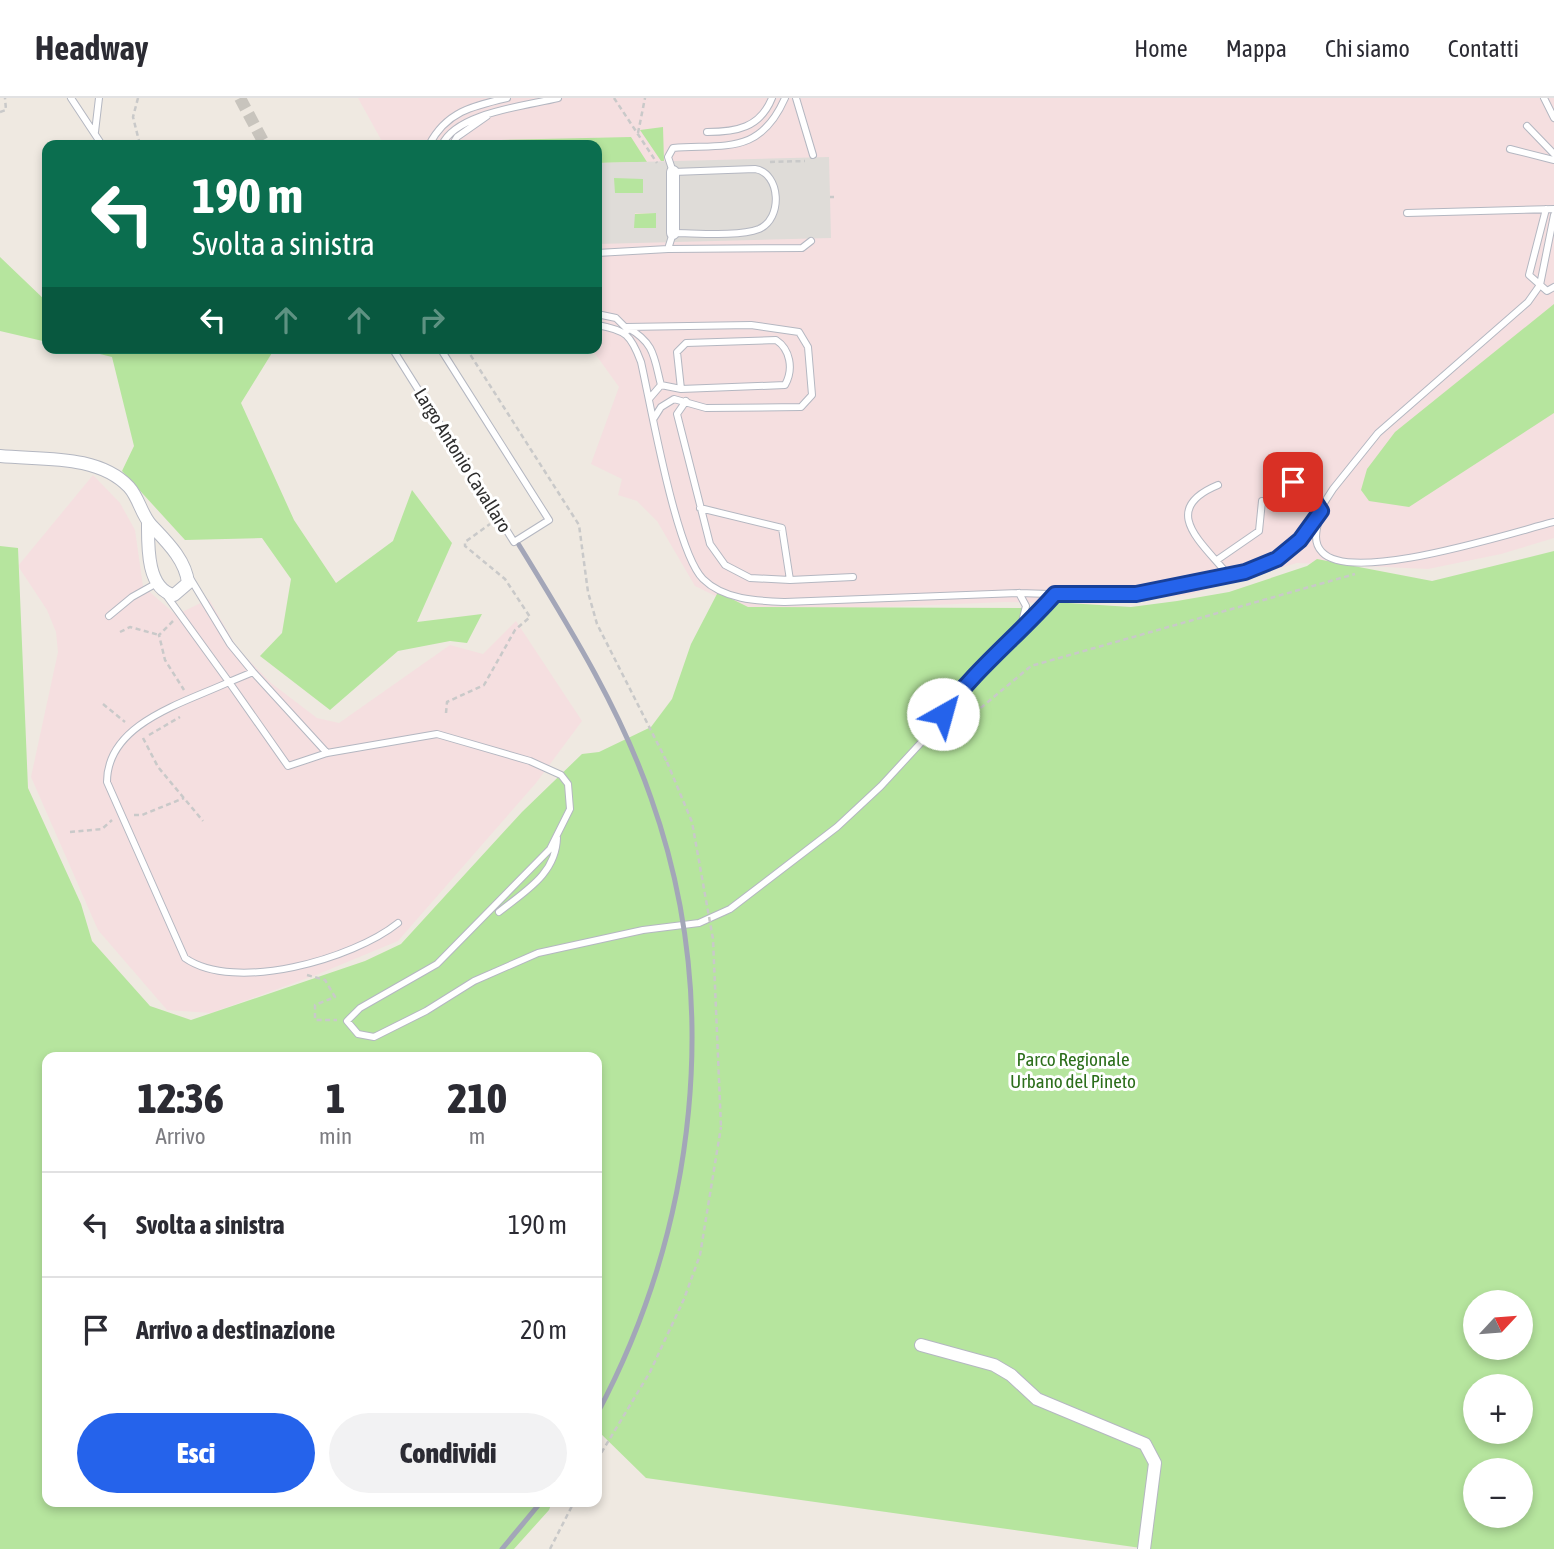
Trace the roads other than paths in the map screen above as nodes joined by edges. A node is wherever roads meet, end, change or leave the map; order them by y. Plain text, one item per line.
1 (71, 98) edge
2 (99, 98) edge
3 (507, 98) edge
4 (558, 98) edge
5 (772, 98) edge
6 (785, 98) edge
7 (796, 98) edge
8 (1545, 98) edge
9 (488, 115) junction
10 (1554, 118) edge
11 (1527, 126) dead end
12 (95, 132) junction
13 (707, 132) dead end
14 (99, 140) edge
15 (433, 140) edge
16 (444, 140) edge
17 (455, 140) edge
18 (1510, 149) dead end
19 (1554, 154) edge
20 (813, 155) dead end
21 (1554, 160) edge
22 (673, 172) junction
23 (1550, 209) edge
24 (1408, 214) dead end
25 (1554, 215) edge
26 (673, 233) junction
27 (811, 241) dead end
28 (668, 249) junction
29 (602, 253) edge
30 (1540, 285) junction
31 (1554, 287) edge
32 (602, 315) edge
33 (602, 326) edge
34 (626, 327) junction
35 (632, 340) junction
36 (397, 354) edge
37 (444, 354) edge
38 (661, 385) junction
39 (681, 389) junction
40 (649, 399) junction
41 (686, 401) junction
42 (654, 418) junction
43 (0, 456) edge
44 (1293, 482) dead end
45 (1218, 485) dead end
46 (1262, 501) dead end
47 (700, 508) junction
48 (1321, 511) junction
49 (148, 522) junction
50 (1554, 522) edge
51 (1217, 560) junction
52 (187, 572) junction
53 (1229, 576) junction
54 (853, 577) dead end
55 (790, 580) junction
56 (161, 588) junction
57 (1019, 593) junction
58 (1055, 594) junction
59 (109, 616) dead end
60 (1020, 630) junction
61 (253, 672) junction
62 (229, 682) junction
63 (327, 753) junction
64 (557, 836) junction
65 (499, 912) dead end
66 (398, 923) dead end
67 (921, 1345) dead end
68 (1144, 1549) edge

1 - 12 lane
2 - 12 lane
3 - 15 lane
4 - 9 lane
5 - 13 lane
6 - 22 lane
7 - 20 lane
8 - 10 lane
9 - 16 lane
9 - 17 lane
11 - 19 lane
12 - 14 lane
18 - 21 lane
22 - 26 street
22 - 26 lane
23 - 24 lane
23 - 30 lane
25 - 30 lane
26 - 28 lane
27 - 28 lane
28 - 29 lane
30 - 31 lane
30 - 48 lane
32 - 34 lane
33 - 35 lane
34 - 35 lane
34 - 38 lane
34 - 41 lane
35 - 40 lane
36 - 37 lane, Largo Antonio Cavallaro
38 - 39 lane
38 - 40 lane
39 - 39 lane
40 - 42 lane
41 - 42 lane
41 - 47 lane
42 - 57 lane
43 - 49 street
44 - 48 lane
45 - 51 lane
46 - 51 lane
47 - 55 lane
47 - 55 lane
48 - 50 lane
48 - 53 lane
49 - 52 street
49 - 56 street
51 - 53 lane
52 - 56 street
52 - 61 lane
53 - 58 lane
54 - 55 lane
56 - 59 lane
56 - 62 lane
57 - 58 lane
57 - 60 lane
58 - 60 lane
60 - 64 lane
61 - 62 lane
61 - 63 lane
62 - 63 lane
62 - 66 lane
63 - 64 lane
64 - 65 lane
67 - 68 street

